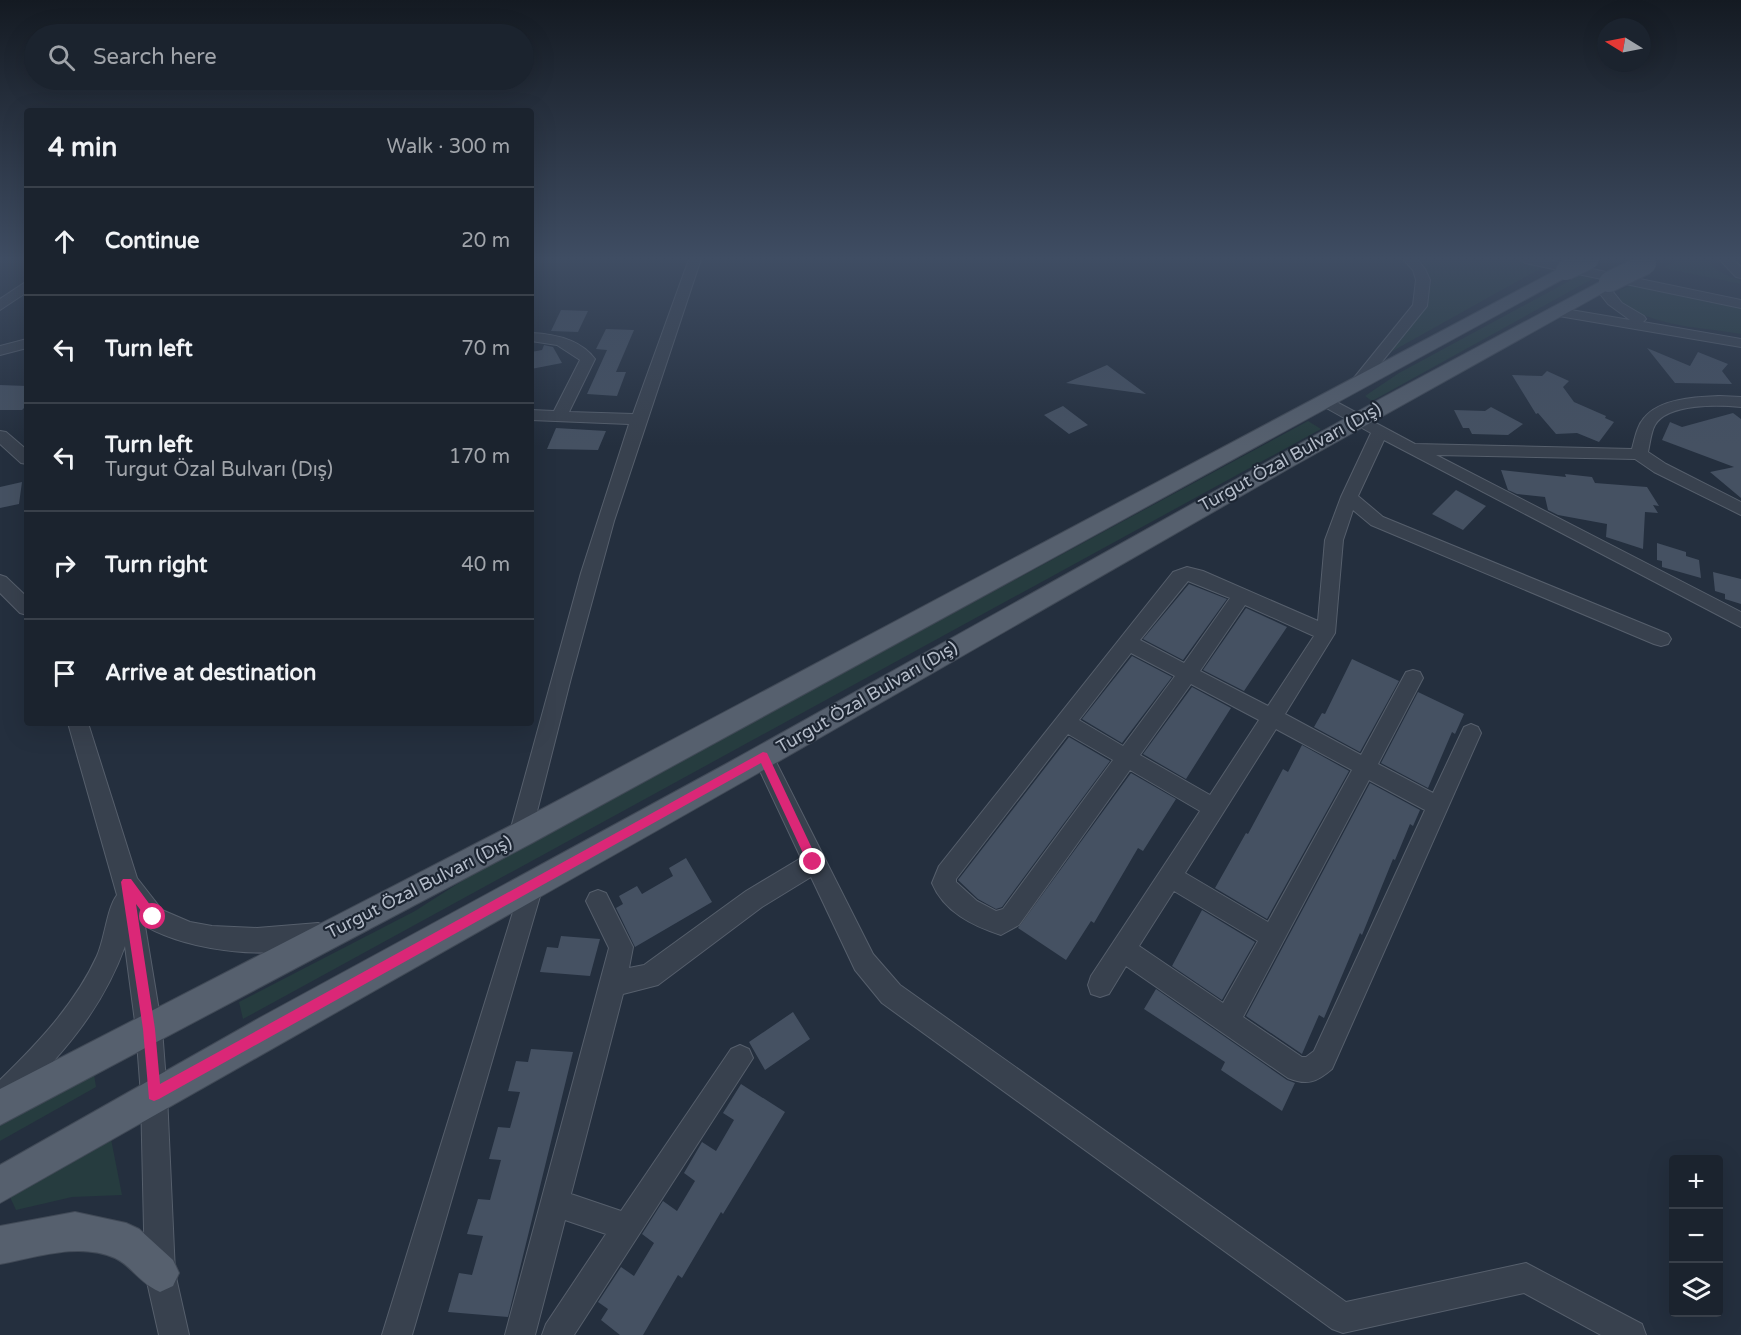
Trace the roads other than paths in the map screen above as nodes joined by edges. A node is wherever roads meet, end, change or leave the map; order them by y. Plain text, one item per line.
1 (673, 321) edge
2 (1408, 321) edge
3 (1472, 321) edge
4 (1536, 321) edge
5 (1617, 321) edge
6 (1647, 321) edge
7 (1664, 329) junction
8 (534, 337) edge
9 (1741, 343) edge
10 (24, 344) edge
11 (0, 351) edge
12 (1354, 387) junction
13 (1326, 402) junction
14 (1741, 402) edge
15 (534, 415) edge
16 (559, 415) junction
17 (638, 419) junction
18 (1369, 425) junction
19 (0, 435) edge
20 (1412, 449) junction
21 (1638, 454) junction
22 (24, 456) edge
23 (1349, 497) junction
24 (1741, 509) edge
25 (0, 582) edge
26 (1241, 596) junction
27 (24, 605) edge
28 (1741, 620) edge
29 (1326, 633) junction
30 (1661, 639) dead end
31 (1127, 642) junction
32 (1188, 673) junction
33 (1413, 678) dead end
34 (1272, 717) junction
35 (1064, 722) junction
36 (79, 726) edge
37 (1471, 733) dead end
38 (763, 756) junction
39 (1125, 757) junction
40 (1364, 766) junction
41 (1437, 807) junction
42 (1214, 808) junction
43 (520, 835) junction
44 (813, 862) junction
45 (1170, 876) junction
46 (127, 882) junction
47 (532, 886) junction
48 (598, 901) dead end
49 (333, 932) junction
50 (1272, 938) junction
51 (1124, 949) junction
52 (613, 984) junction
53 (1100, 985) dead end
54 (1228, 1020) junction
55 (149, 1029) junction
56 (740, 1058) dead end
57 (154, 1095) junction
58 (0, 1098) edge
59 (0, 1108) edge
60 (0, 1185) edge
61 (555, 1203) junction
62 (627, 1227) junction
63 (0, 1245) edge
64 (160, 1273) junction
65 (174, 1335) edge
66 (397, 1335) edge
67 (520, 1335) edge
68 (557, 1335) edge
69 (1631, 1335) edge

1 - 17 street
2 - 12 street
3 - 12 main road, Turgut Özal Bulvarı (Dış)
4 - 18 main road, Turgut Özal Bulvarı (Dış)
5 - 7 street
6 - 7 street
7 - 9 street
8 - 16 street
10 - 11 street
12 - 13 main road, Turgut Özal Bulvarı (Dış)
13 - 18 street
13 - 43 main road, Turgut Özal Bulvarı (Dış)
14 - 21 street
15 - 16 street
16 - 17 street
17 - 43 street
18 - 20 street
18 - 23 street
18 - 38 main road, Turgut Özal Bulvarı (Dış)
19 - 22 street
20 - 21 street
20 - 28 street
21 - 24 street
23 - 29 street
23 - 30 street
25 - 27 street
26 - 29 street
26 - 31 street
26 - 32 street
29 - 34 street
31 - 32 street
31 - 35 street
32 - 34 street
32 - 39 street
33 - 40 street
34 - 40 street
34 - 42 street
35 - 39 street
35 - 39 street
36 - 46 street
37 - 41 street
38 - 44 street
38 - 47 main road, Turgut Özal Bulvarı (Dış)
39 - 42 street
40 - 41 street
40 - 50 street
41 - 54 street
42 - 45 street
43 - 49 main road, Turgut Özal Bulvarı (Dış)
44 - 52 street
44 - 69 street
45 - 50 street
45 - 51 street
46 - 49 street
46 - 55 street
46 - 58 street
47 - 57 main road, Turgut Özal Bulvarı (Dış)
47 - 66 street
48 - 52 street
49 - 55 main road, Turgut Özal Bulvarı (Dış)
50 - 54 street
51 - 53 street
51 - 54 street
52 - 61 street
55 - 57 street
55 - 59 main road, Turgut Özal Bulvarı (Dış)
56 - 62 street
57 - 60 main road, Turgut Özal Bulvarı (Dış)
57 - 64 street
61 - 62 street
61 - 67 street
62 - 68 street
63 - 64 main road
64 - 65 street

